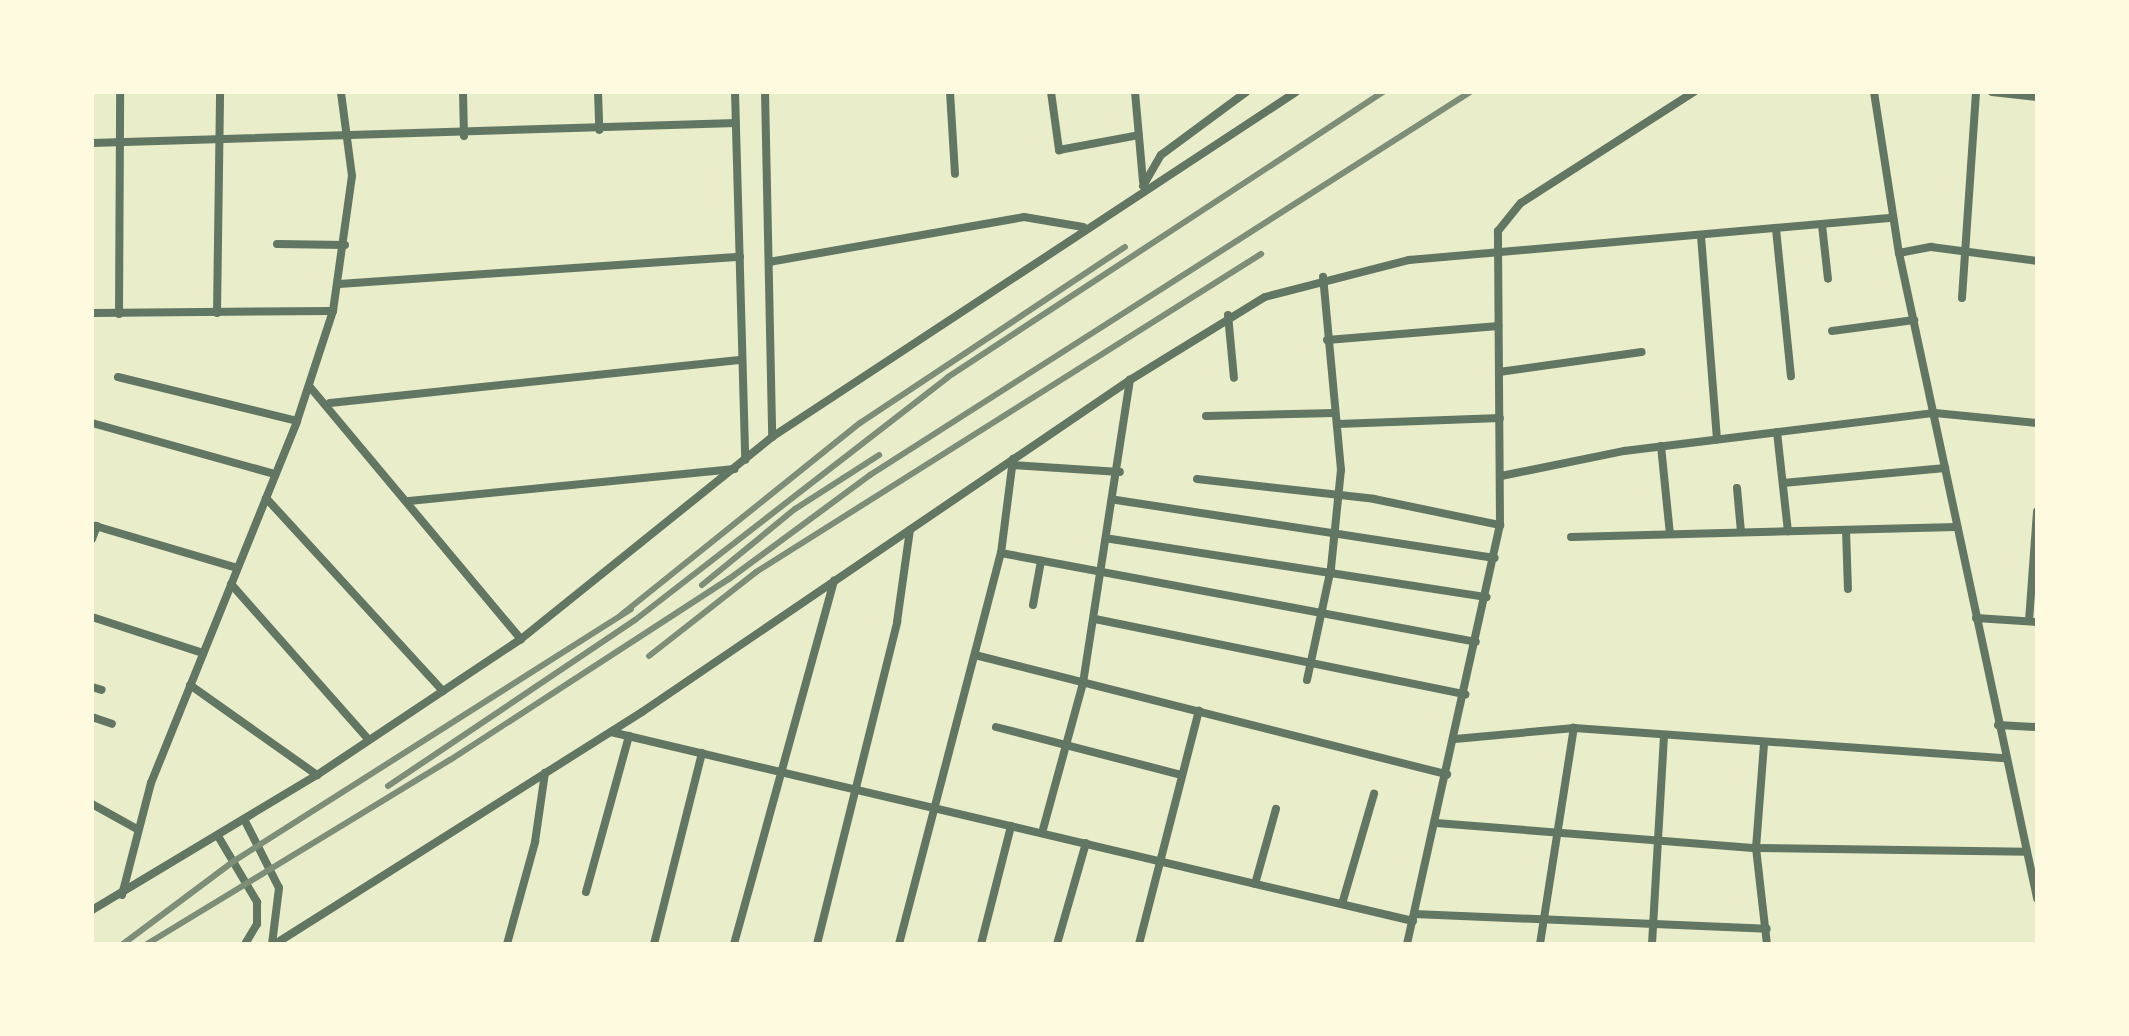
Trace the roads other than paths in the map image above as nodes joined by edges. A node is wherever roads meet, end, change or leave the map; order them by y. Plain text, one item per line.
1 (120, 92) edge
2 (220, 92) edge
3 (341, 92) edge
4 (463, 92) edge
5 (598, 92) edge
6 (735, 92) edge
7 (765, 92) edge
8 (950, 92) edge
9 (1051, 92) edge
10 (1135, 92) edge
11 (1246, 92) edge
12 (1296, 92) edge
13 (1694, 92) edge
14 (1874, 92) edge
15 (1976, 92) edge
16 (1992, 92) edge
17 (2037, 97) edge
18 (736, 123) junction
19 (599, 130) junction
20 (1139, 135) junction
21 (464, 136) junction
22 (351, 140) junction
23 (220, 142) junction
24 (92, 143) edge
25 (120, 143) junction
26 (955, 174) dead end
27 (1143, 187) junction
28 (1892, 218) junction
29 (1822, 225) junction
30 (1083, 227) junction
31 (1776, 229) junction
32 (1701, 236) junction
33 (277, 244) dead end
34 (345, 245) junction
35 (1899, 253) junction
36 (1965, 253) junction
37 (1497, 255) junction
38 (740, 257) junction
39 (2037, 261) edge
40 (769, 262) junction
41 (1323, 277) junction
42 (1828, 279) dead end
43 (339, 284) junction
44 (1962, 298) dead end
45 (333, 311) junction
46 (92, 313) edge
47 (217, 313) junction
48 (119, 314) junction
49 (1228, 315) junction
50 (1914, 320) junction
51 (1498, 326) junction
52 (1832, 331) dead end
53 (1327, 340) junction
54 (1642, 352) dead end
55 (742, 360) junction
56 (1499, 372) junction
57 (1791, 376) dead end
58 (118, 377) dead end
59 (1234, 378) dead end
60 (1130, 380) junction
61 (310, 387) junction
62 (330, 403) junction
63 (1335, 413) junction
64 (1935, 413) junction
65 (1206, 416) dead end
66 (1500, 418) junction
67 (297, 421) junction
68 (92, 423) edge
69 (2037, 423) edge
70 (1338, 424) junction
71 (1777, 432) junction
72 (772, 437) junction
73 (1717, 439) junction
74 (1661, 446) junction
75 (745, 460) junction
76 (1012, 462) junction
77 (1945, 468) junction
78 (735, 469) junction
79 (1120, 472) junction
80 (275, 474) junction
81 (1501, 476) junction
82 (1197, 479) dead end
83 (1783, 483) junction
84 (1737, 488) dead end
85 (1340, 494) junction
86 (266, 498) junction
87 (1116, 500) junction
88 (409, 501) junction
89 (2037, 511) edge
90 (1500, 525) junction
91 (94, 526) edge
92 (1956, 527) junction
93 (910, 530) junction
94 (1846, 530) junction
95 (1788, 531) junction
96 (1741, 532) junction
97 (1336, 534) junction
98 (1670, 534) junction
99 (1571, 537) dead end
100 (92, 539) edge
101 (1111, 539) junction
102 (1001, 553) junction
103 (1495, 558) junction
104 (1041, 561) junction
105 (237, 568) junction
106 (1331, 568) junction
107 (1104, 572) junction
108 (834, 580) junction
109 (231, 584) junction
110 (1848, 589) dead end
111 (1487, 597) junction
112 (1033, 605) dead end
113 (1323, 614) junction
114 (92, 617) edge
115 (1976, 618) junction
116 (1095, 619) junction
117 (2033, 622) edge
118 (521, 639) junction
119 (1476, 642) junction
120 (203, 653) junction
121 (975, 655) junction
122 (1311, 662) junction
123 (1307, 680) dead end
124 (1083, 683) junction
125 (190, 685) junction
126 (92, 687) edge
127 (102, 690) dead end
128 (443, 691) junction
129 (1465, 694) junction
130 (1199, 711) junction
131 (92, 717) edge
132 (112, 724) dead end
133 (1998, 725) junction
134 (996, 727) dead end
135 (2037, 727) edge
136 (1574, 728) junction
137 (611, 731) junction
138 (1664, 735) junction
139 (629, 736) junction
140 (1455, 739) junction
141 (369, 740) junction
142 (1764, 744) junction
143 (1066, 745) junction
144 (702, 753) junction
145 (2005, 758) junction
146 (781, 771) junction
147 (545, 773) junction
148 (1447, 774) junction
149 (317, 775) junction
150 (1182, 775) junction
151 (856, 789) junction
152 (1374, 794) dead end
153 (92, 804) edge
154 (935, 808) junction
155 (1276, 809) dead end
156 (244, 819) junction
157 (1436, 823) junction
158 (1011, 826) junction
159 (137, 829) junction
160 (1042, 833) junction
161 (1557, 833) junction
162 (218, 836) junction
163 (1658, 841) junction
164 (1086, 843) junction
165 (1756, 848) junction
166 (2027, 852) junction
167 (1160, 861) junction
168 (1255, 884) junction
169 (2036, 887) edge
170 (586, 892) dead end
171 (122, 895) junction
172 (2037, 898) edge
173 (1342, 904) junction
174 (92, 910) edge
175 (1413, 917) junction
176 (1544, 921) junction
177 (1653, 926) junction
178 (1767, 929) junction
179 (245, 944) edge
180 (273, 944) edge
181 (507, 944) edge
182 (654, 944) edge
183 (734, 944) edge
184 (817, 944) edge
185 (899, 944) edge
186 (981, 944) edge
187 (1057, 944) edge
188 (1139, 944) edge
189 (1407, 944) edge
190 (1540, 944) edge
191 (1652, 944) edge
192 (1767, 944) edge

1 - 25 street
2 - 23 street
3 - 22 street
4 - 21 street
5 - 19 street
6 - 18 street
7 - 40 street
8 - 26 street
9 - 20 street
10 - 20 street
11 - 27 street
12 - 27 street
13 - 37 street
14 - 28 street
15 - 36 street
16 - 17 street
18 - 19 street
18 - 38 street
19 - 21 street
20 - 27 street
21 - 22 street
22 - 23 street
22 - 34 street
23 - 25 street
23 - 47 street
24 - 25 street
25 - 48 street
27 - 30 street
28 - 29 street
28 - 35 street
29 - 31 street
29 - 42 street
30 - 40 street
30 - 72 street
31 - 32 street
31 - 57 street
32 - 37 street
32 - 73 street
33 - 34 street
34 - 43 street
35 - 36 street
35 - 50 street
36 - 39 street
36 - 44 street
37 - 41 street
37 - 51 street
38 - 43 street
38 - 55 street
40 - 72 street
41 - 49 street
41 - 53 street
43 - 45 street
45 - 47 street
45 - 61 street
46 - 48 street
47 - 48 street
49 - 59 street
49 - 60 street
50 - 52 street
50 - 64 street
51 - 53 street
51 - 56 street
53 - 63 street
54 - 56 street
55 - 62 street
55 - 75 street
56 - 66 street
58 - 67 street
60 - 76 street
60 - 79 street
61 - 62 street
61 - 67 street
62 - 88 street
63 - 65 street
63 - 70 street
64 - 69 street
64 - 71 street
64 - 77 street
66 - 70 street
66 - 81 street
67 - 80 street
68 - 80 street
70 - 85 street
71 - 73 street
71 - 83 street
72 - 75 street
73 - 74 street
74 - 81 street
74 - 98 street
75 - 78 street
76 - 79 street
76 - 93 street
76 - 102 street
77 - 83 street
77 - 92 street
78 - 88 street
78 - 118 street
79 - 87 street
80 - 86 street
81 - 90 street
82 - 85 street
83 - 95 street
84 - 96 street
85 - 90 street
85 - 97 street
86 - 105 street
86 - 128 street
87 - 97 street
87 - 101 street
88 - 118 street
89 - 117 street
90 - 103 street
91 - 100 street
91 - 105 street
92 - 94 street
92 - 115 street
93 - 108 street
93 - 151 street
94 - 95 street
94 - 110 street
95 - 96 street
96 - 98 street
97 - 103 street
97 - 106 street
98 - 99 street
101 - 106 street
101 - 107 street
102 - 104 street
102 - 121 street
103 - 111 street
104 - 107 street
104 - 112 street
105 - 109 street
106 - 111 street
106 - 113 street
107 - 113 street
107 - 116 street
108 - 137 street
108 - 146 street
109 - 120 street
109 - 141 street
111 - 119 street
113 - 119 street
113 - 122 street
114 - 120 street
115 - 117 street
115 - 133 street
116 - 122 street
116 - 124 street
118 - 128 street
119 - 129 street
120 - 125 street
121 - 124 street
121 - 154 street
122 - 123 street
122 - 129 street
124 - 130 street
124 - 143 street
125 - 149 street
125 - 159 street
126 - 127 street
128 - 141 street
129 - 140 street
130 - 148 street
130 - 150 street
131 - 132 street
133 - 135 street
133 - 145 street
134 - 143 street
136 - 138 street
136 - 140 street
136 - 161 street
137 - 139 street
137 - 147 street
138 - 142 street
138 - 163 street
139 - 144 street
139 - 170 street
140 - 148 street
141 - 149 street
142 - 145 street
142 - 165 street
143 - 150 street
143 - 160 street
144 - 146 street
144 - 182 street
145 - 166 street
146 - 151 street
146 - 183 street
147 - 180 street
147 - 181 street
148 - 157 street
149 - 156 street
150 - 167 street
151 - 154 street
151 - 184 street
152 - 173 street
153 - 159 street
154 - 158 street
154 - 185 street
155 - 168 street
156 - 162 street
156 - 180 street
157 - 161 street
157 - 175 street
158 - 160 street
158 - 186 street
159 - 171 street
160 - 164 street
161 - 163 street
161 - 176 street
162 - 171 street
162 - 179 street
163 - 165 street
163 - 177 street
164 - 167 street
164 - 187 street
165 - 166 street
165 - 178 street
166 - 169 street
167 - 168 street
167 - 188 street
168 - 173 street
169 - 172 street
171 - 174 street
173 - 175 street
175 - 176 street
175 - 189 street
176 - 177 street
176 - 190 street
177 - 178 street
177 - 191 street
178 - 192 street

